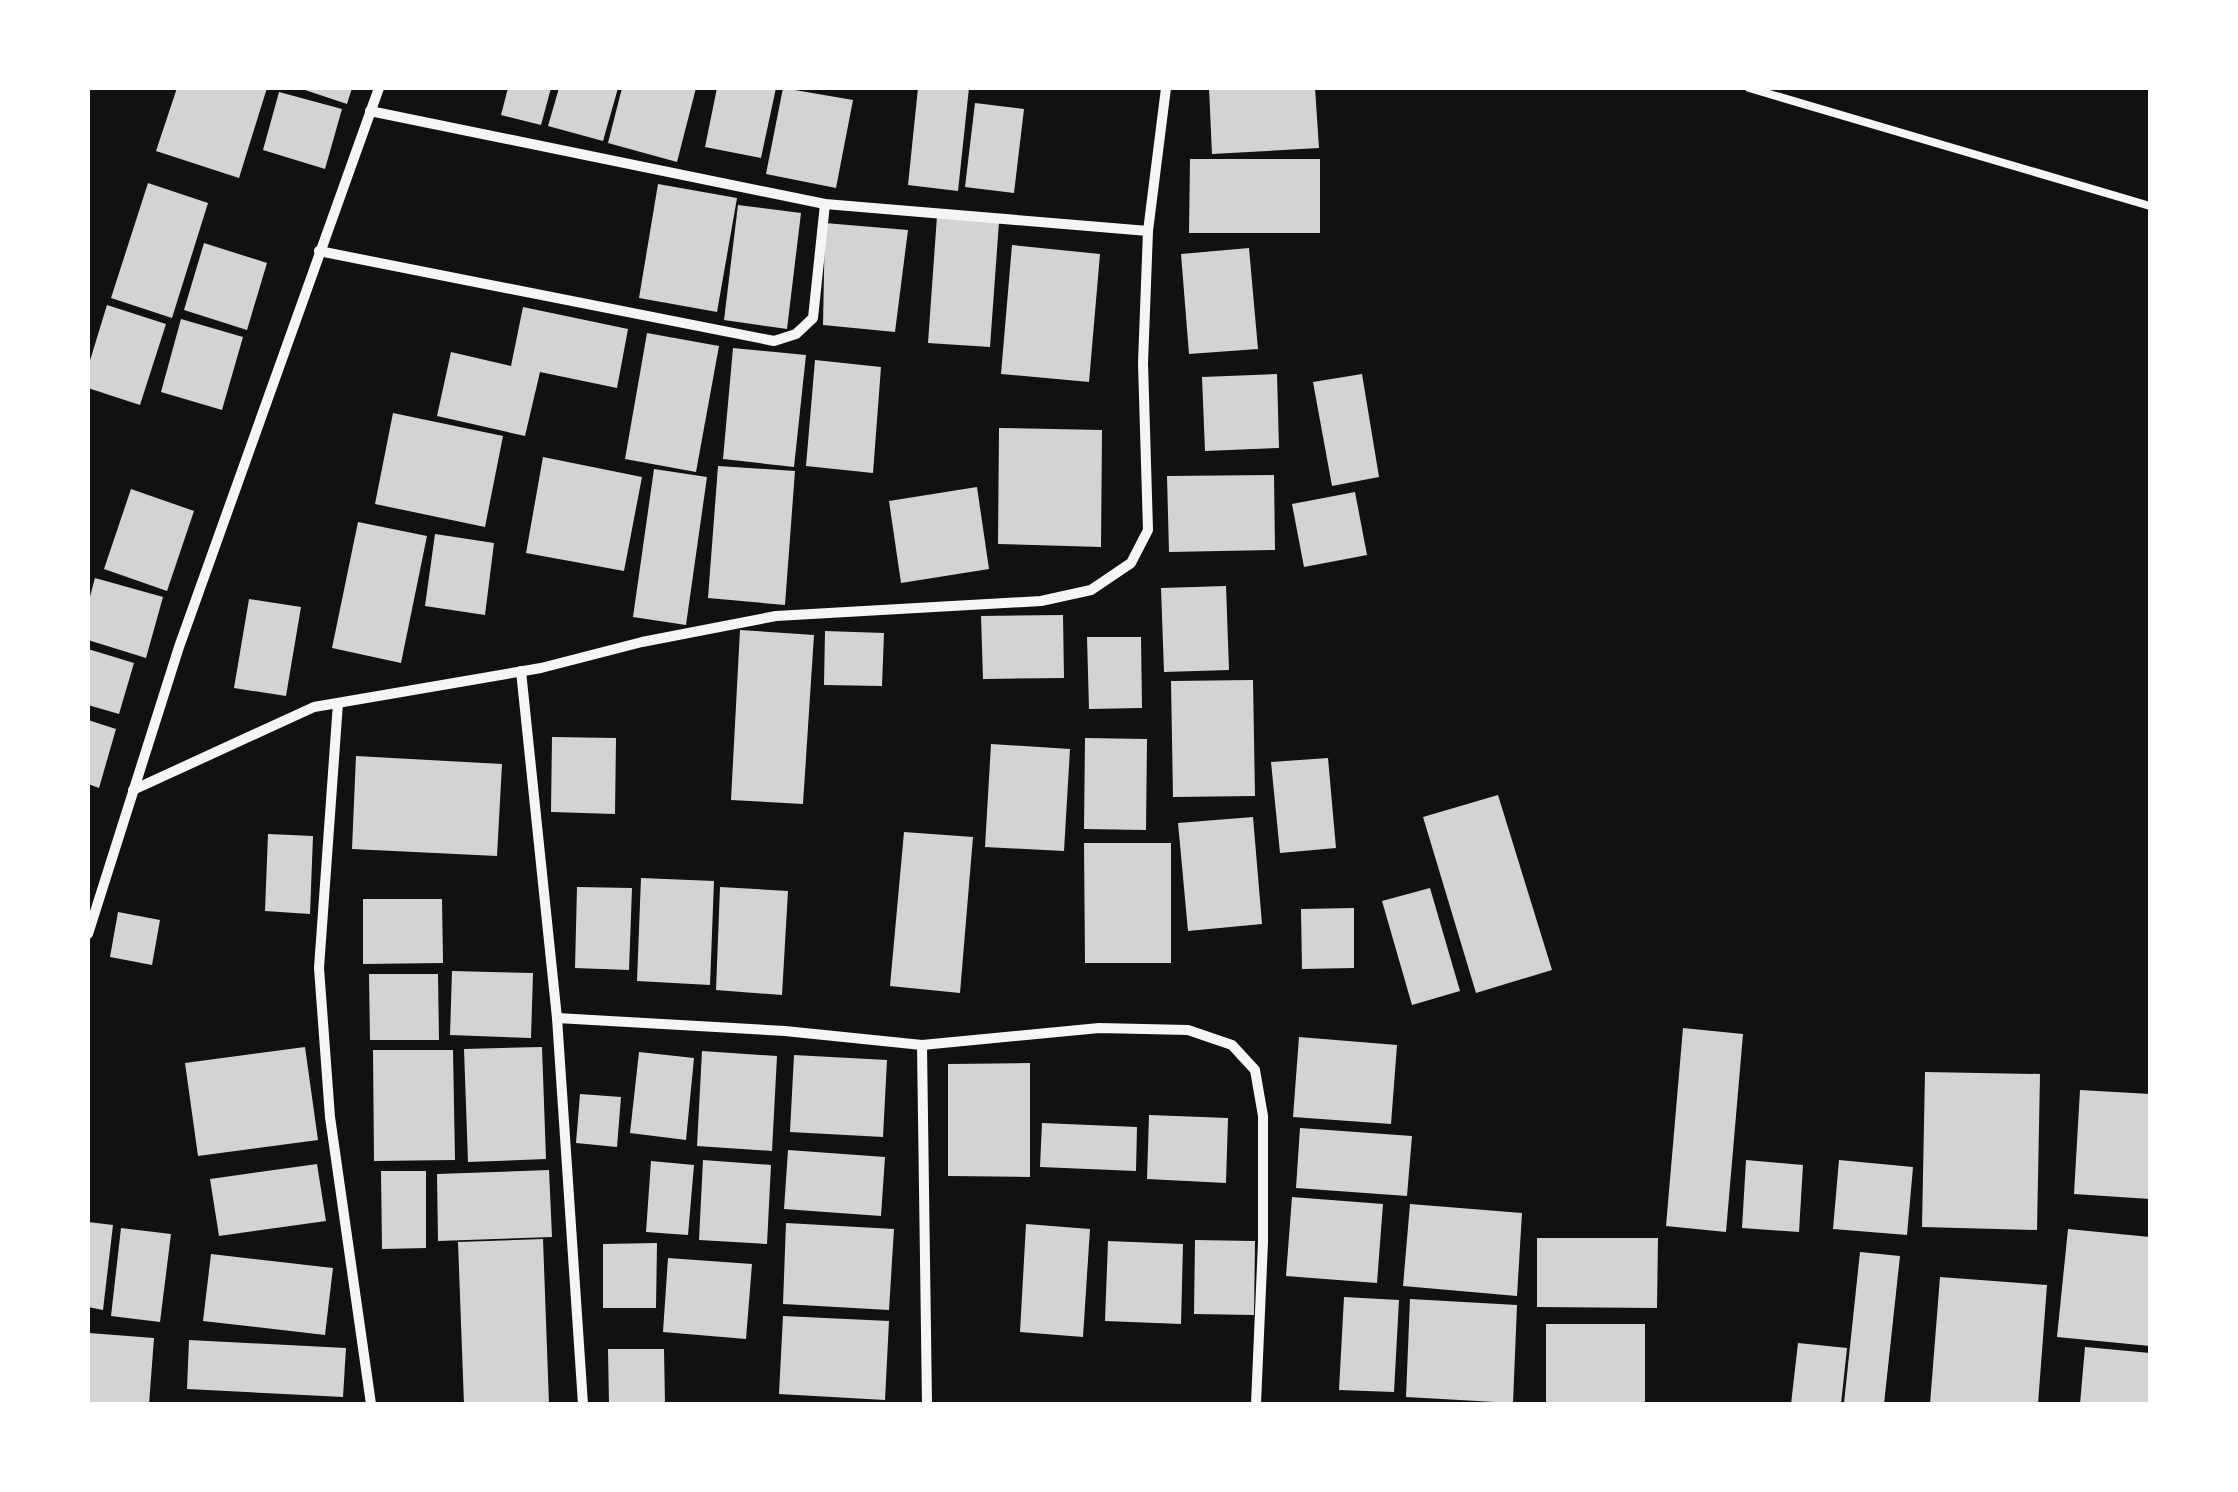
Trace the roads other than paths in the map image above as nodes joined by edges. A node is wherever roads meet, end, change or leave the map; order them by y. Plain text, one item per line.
1 (380, 88) edge
2 (1166, 88) edge
3 (1749, 88) edge
4 (370, 112) junction
5 (825, 204) junction
6 (2150, 206) edge
7 (1148, 231) junction
8 (318, 251) junction
9 (521, 671) junction
10 (338, 703) junction
11 (133, 790) junction
12 (92, 904) edge
13 (88, 934) edge
14 (556, 1018) junction
15 (922, 1045) junction
16 (371, 1404) edge
17 (584, 1404) edge
18 (928, 1404) edge
19 (1256, 1404) edge

1 - 4 street
2 - 7 street
3 - 6 lane
4 - 5 street
4 - 8 street
5 - 7 street
5 - 8 street
7 - 9 street
8 - 11 street
9 - 10 street
9 - 14 street
10 - 11 street
10 - 16 street
11 - 12 street
12 - 13 street
14 - 15 street
14 - 17 street
15 - 18 street
15 - 19 street

